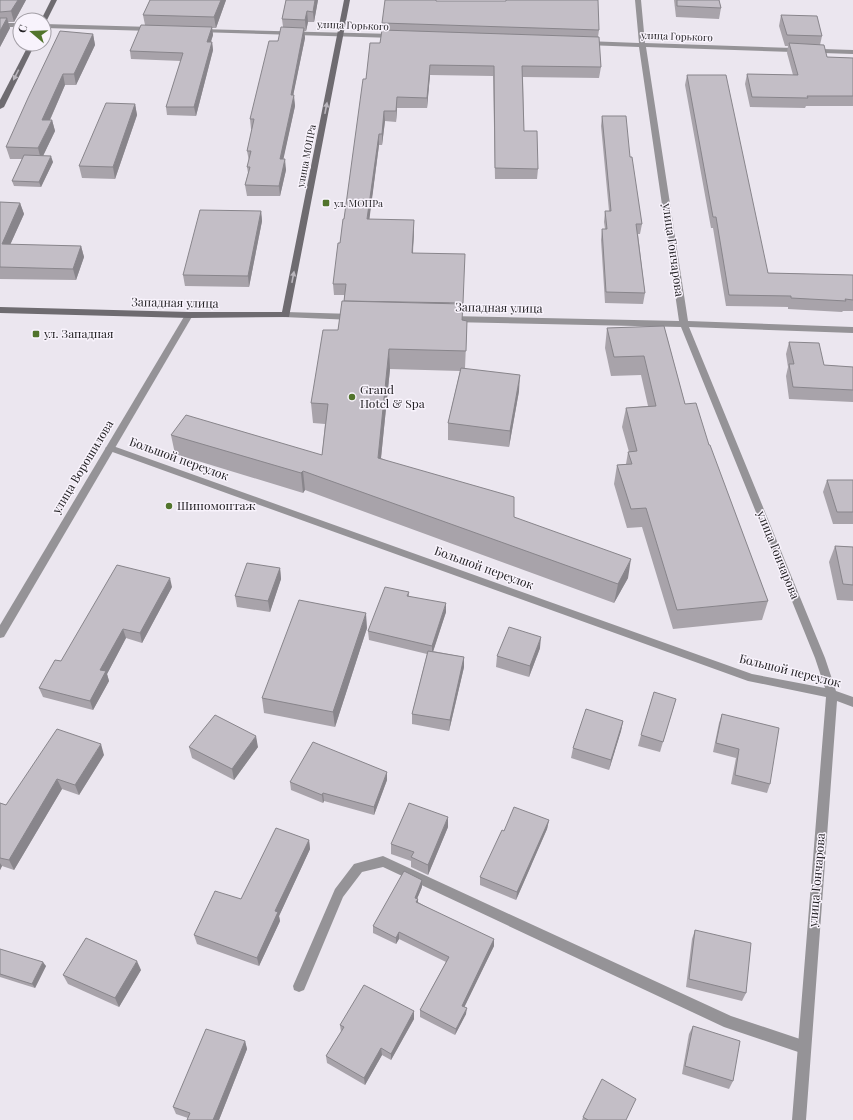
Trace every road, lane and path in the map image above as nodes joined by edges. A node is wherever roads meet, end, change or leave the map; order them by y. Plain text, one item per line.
1 (54, 0) edge
2 (347, 0) edge
3 (638, 0) edge
4 (48, 12) edge
5 (0, 25) edge
6 (12, 25) edge
7 (52, 26) edge
8 (161, 30) edge
9 (192, 30) edge
10 (340, 35) junction
11 (404, 37) edge
12 (579, 42) edge
13 (642, 44) junction
14 (28, 52) edge
15 (853, 52) edge
16 (0, 107) edge
17 (0, 310) edge
18 (190, 315) junction
19 (286, 315) junction
20 (359, 317) edge
21 (438, 319) edge
22 (684, 324) junction
23 (853, 330) edge
24 (110, 448) junction
25 (0, 634) edge
26 (832, 694) junction
27 (853, 702) edge
28 (299, 986) dead end
29 (804, 1047) junction
30 (799, 1120) edge

1 - 4 main road
2 - 10 main road, улица МОПРа
3 - 13 street, улица Гончарова
5 - 6 street
7 - 8 street
9 - 10 street, улица Горького
10 - 11 street, улица Горького
19 -> 10 main road, улица МОПРа
12 - 13 street, улица Горького
13 - 15 street, улица Горького
13 - 22 street, улица Гончарова
14 -> 16 main road
17 - 18 main road, Западная улица
18 - 19 main road, Западная улица
18 - 24 street, улица Ворошилова
19 - 20 street, Западная улица
21 - 22 street, Западная улица
22 - 23 street, Западная улица
22 - 26 street, улица Гончарова
24 - 25 street, улица Ворошилова
24 - 26 street, Большой переулок
26 - 27 street, Большой переулок
26 - 29 street, улица Гончарова
28 - 29 street
29 - 30 street, улица Гончарова

